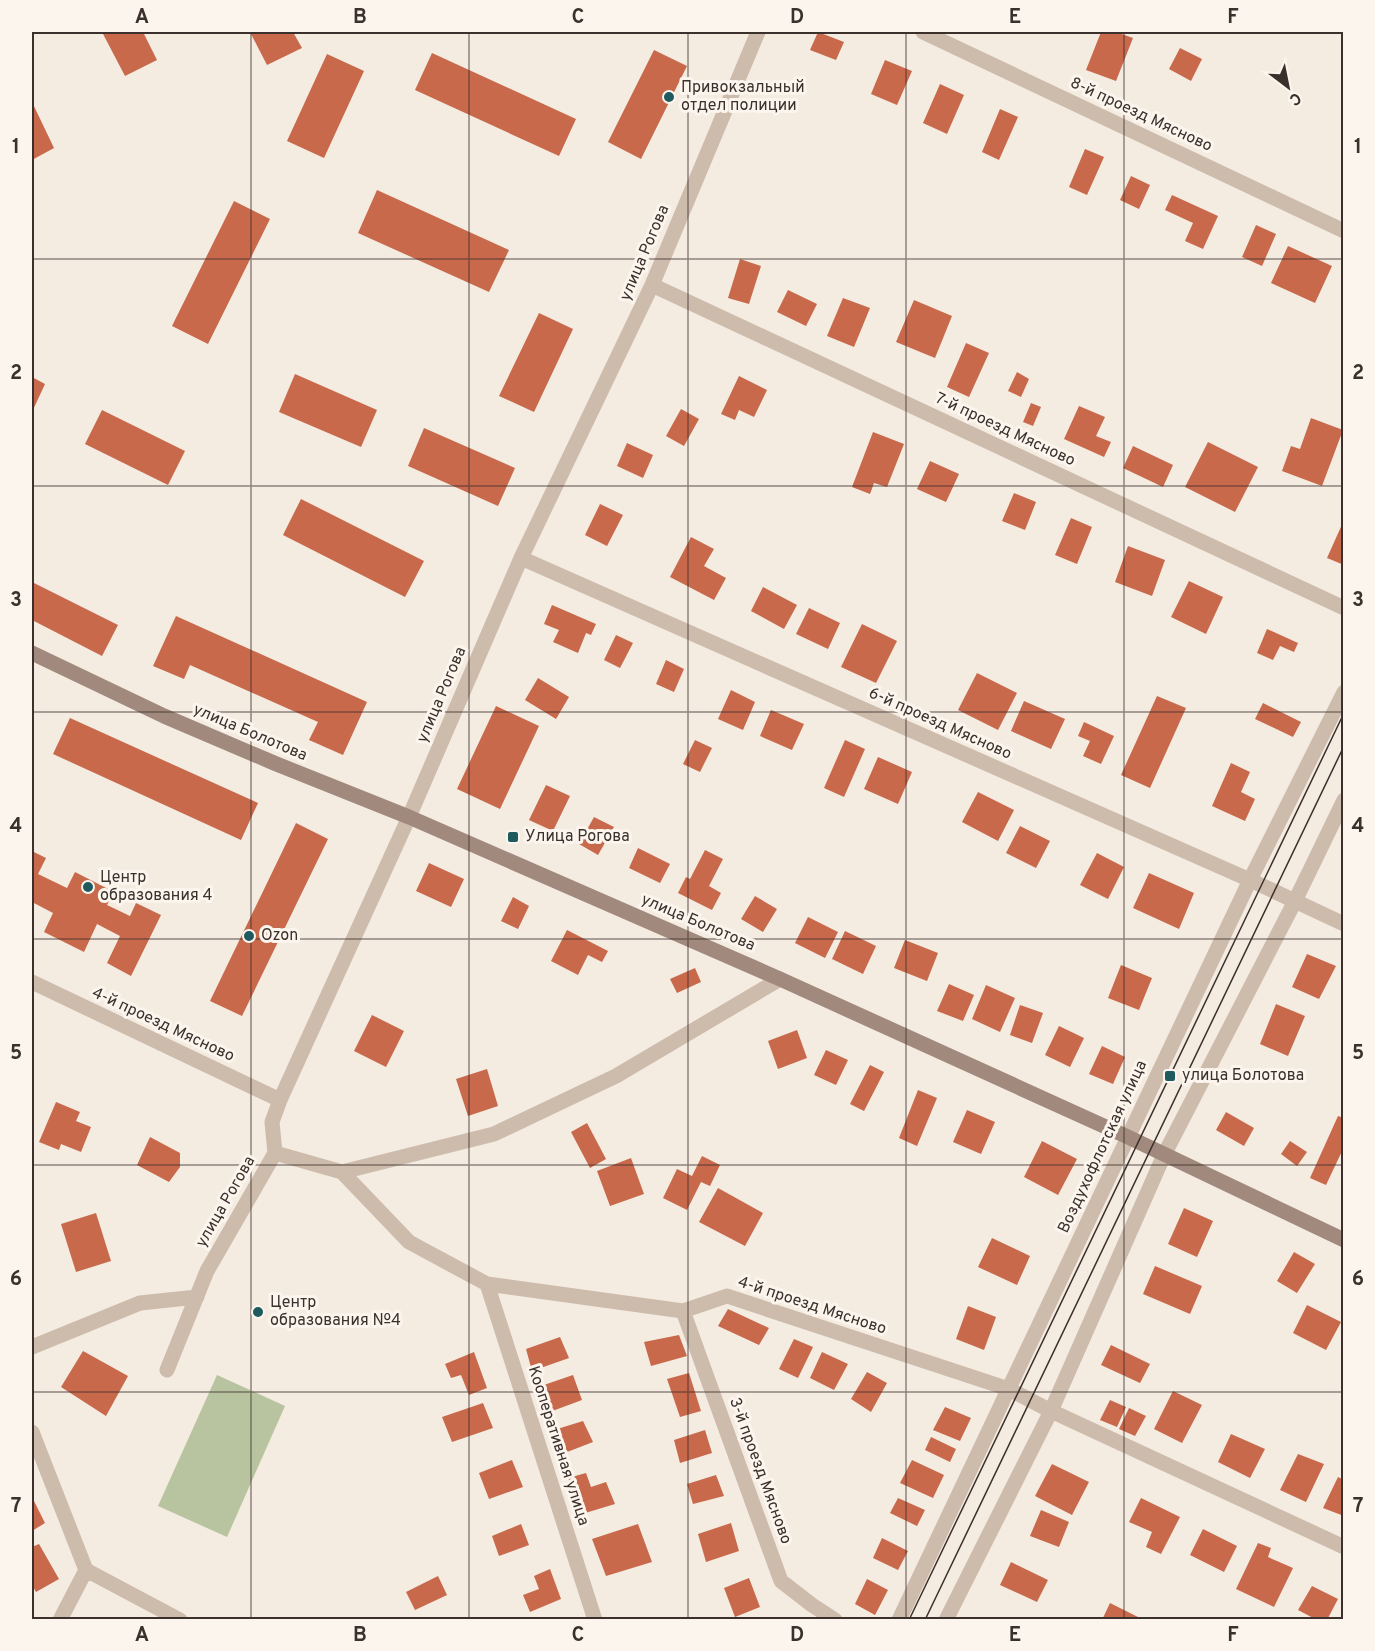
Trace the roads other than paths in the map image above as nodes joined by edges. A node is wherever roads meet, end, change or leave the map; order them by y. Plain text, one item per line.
1 (758, 32) edge
2 (923, 32) edge
3 (1344, 231) edge
4 (652, 285) junction
5 (521, 558) junction
6 (1344, 608) edge
7 (32, 653) edge
8 (1344, 692) edge
9 (1344, 800) edge
10 (409, 818) junction
11 (1250, 880) junction
12 (1295, 901) junction
13 (1344, 924) edge
14 (780, 979) junction
15 (32, 982) edge
16 (280, 1100) junction
17 (1128, 1137) junction
18 (275, 1153) junction
19 (1164, 1155) junction
20 (342, 1172) junction
21 (1344, 1240) edge
22 (487, 1284) junction
23 (197, 1297) junction
24 (683, 1311) junction
25 (32, 1347) edge
26 (167, 1370) dead end
27 (1009, 1389) junction
28 (1051, 1411) junction
29 (32, 1432) edge
30 (1344, 1547) edge
31 (86, 1570) junction
32 (60, 1620) edge
33 (180, 1620) edge
34 (595, 1620) edge
35 (835, 1620) edge
36 (899, 1620) edge
37 (946, 1620) edge

1 - 4 street, улица Рогова
2 - 3 street, 8-й проезд Мясново
4 - 5 street, улица Рогова
4 - 6 street, 7-й проезд Мясново
5 - 10 street, улица Рогова
5 - 11 street, 6-й проезд Мясново
7 - 10 street, улица Болотова
8 - 11 street, Воздухофлотская улица
9 - 12 street
10 - 14 street, улица Болотова
10 - 16 street, улица Рогова
11 - 12 street, 6-й проезд Мясново
11 - 17 street, Воздухофлотская улица
12 - 13 street, 6-й проезд Мясново
12 - 19 street
14 - 17 street, улица Болотова
14 - 20 street
15 - 16 street, 4-й проезд Мясново
16 - 18 street, улица Рогова
17 - 19 street, улица Болотова
17 - 27 street, Воздухофлотская улица
18 - 20 street
18 - 23 street, улица Рогова
19 - 21 street, улица Болотова
19 - 28 street
20 - 22 street, 4-й проезд Мясново
22 - 24 street, 4-й проезд Мясново
22 - 34 street, Кооперативная улица
23 - 25 street
23 - 26 street, улица Рогова
24 - 27 street, 4-й проезд Мясново
24 - 35 street, 3-й проезд Мясново
27 - 28 street, 4-й проезд Мясново
27 - 36 street, Воздухофлотская улица
28 - 30 street, 4-й проезд Мясново
28 - 37 street
29 - 31 street
31 - 32 street
31 - 33 street

